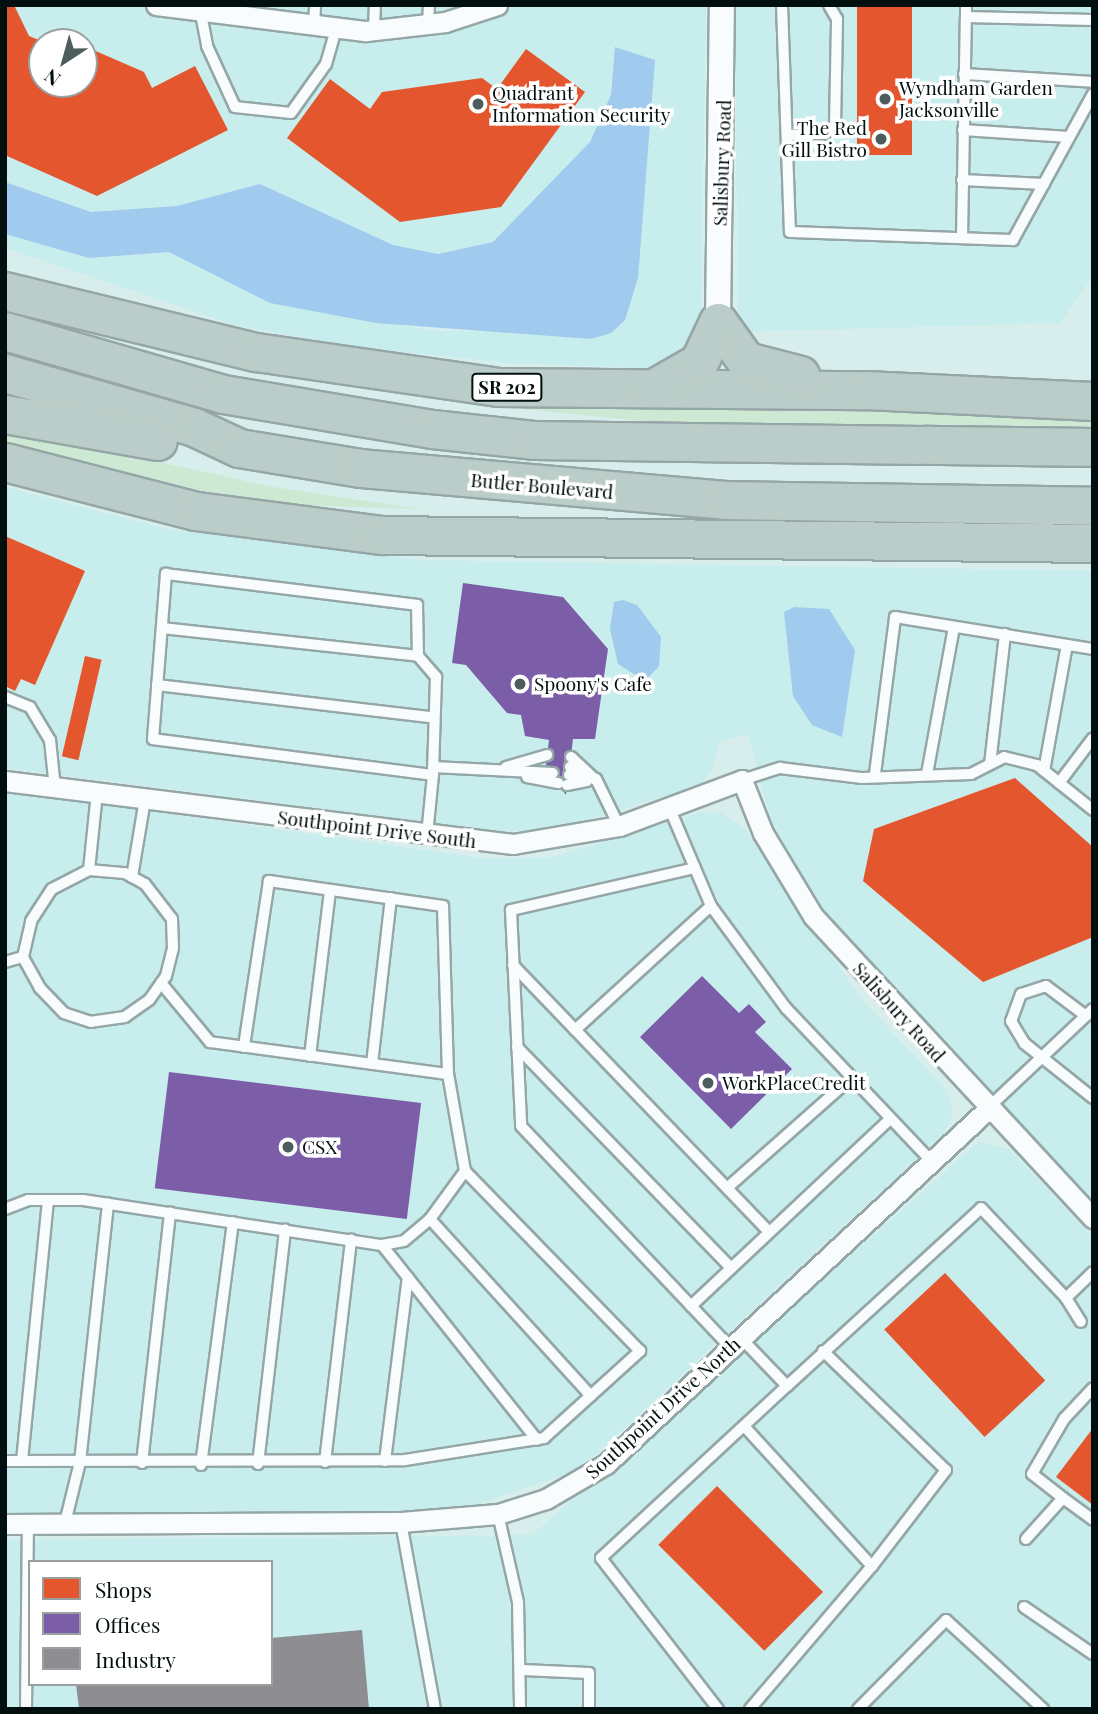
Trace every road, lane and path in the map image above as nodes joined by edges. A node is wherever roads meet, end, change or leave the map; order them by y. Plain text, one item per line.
1 (156, 5) edge
2 (315, 5) edge
3 (375, 5) edge
4 (495, 5) edge
5 (722, 5) edge
6 (782, 5) edge
7 (830, 5) edge
8 (966, 5) edge
9 (196, 11) edge
10 (259, 13) edge
11 (429, 14) edge
12 (966, 17) junction
13 (1093, 20) edge
14 (314, 26) junction
15 (337, 28) junction
16 (374, 30) junction
17 (964, 74) junction
18 (1093, 82) edge
19 (1093, 94) edge
20 (963, 130) junction
21 (787, 135) junction
22 (1069, 137) junction
23 (962, 180) junction
24 (1044, 184) junction
25 (961, 238) junction
26 (5, 265) edge
27 (5, 291) edge
28 (718, 322) junction
29 (153, 327) junction
30 (5, 331) edge
31 (5, 373) edge
32 (1093, 380) edge
33 (651, 389) junction
34 (866, 390) junction
35 (1023, 394) junction
36 (1093, 401) edge
37 (5, 414) edge
38 (1093, 447) edge
39 (239, 448) junction
40 (5, 462) edge
41 (808, 499) junction
42 (1093, 506) edge
43 (1031, 540) junction
44 (1093, 543) edge
45 (954, 626) junction
46 (162, 628) junction
47 (1005, 635) junction
48 (1067, 645) junction
49 (1093, 649) edge
50 (418, 656) junction
51 (157, 685) junction
52 (5, 697) edge
53 (431, 717) junction
54 (1093, 738) edge
55 (990, 764) junction
56 (496, 770) junction
57 (560, 770) junction
58 (433, 771) junction
59 (1044, 771) junction
60 (875, 774) junction
61 (927, 774) junction
62 (596, 779) junction
63 (742, 780) junction
64 (5, 782) edge
65 (1059, 783) junction
66 (55, 788) junction
67 (97, 793) junction
68 (145, 799) junction
69 (668, 807) junction
70 (1093, 810) edge
71 (619, 826) junction
72 (427, 835) junction
73 (695, 868) junction
74 (89, 870) junction
75 (132, 877) junction
76 (330, 890) junction
77 (391, 898) junction
78 (711, 906) junction
79 (23, 957) junction
80 (5, 962) edge
81 (513, 965) junction
82 (161, 984) junction
83 (1089, 1012) edge
84 (575, 1030) junction
85 (244, 1047) junction
86 (517, 1047) junction
87 (310, 1056) junction
88 (1045, 1058) junction
89 (372, 1064) junction
90 (448, 1074) junction
91 (850, 1079) junction
92 (1093, 1098) edge
93 (988, 1109) junction
94 (888, 1121) junction
95 (931, 1161) junction
96 (465, 1171) junction
97 (727, 1188) junction
98 (48, 1200) junction
99 (108, 1203) junction
100 (5, 1209) edge
101 (170, 1213) junction
102 (1093, 1218) edge
103 (430, 1219) junction
104 (233, 1222) junction
105 (285, 1230) junction
106 (769, 1232) junction
107 (351, 1240) junction
108 (382, 1244) junction
109 (731, 1268) junction
110 (1093, 1272) edge
111 (408, 1277) junction
112 (1066, 1298) junction
113 (691, 1306) junction
114 (1082, 1322) dead end
115 (736, 1343) junction
116 (823, 1351) junction
117 (787, 1386) junction
118 (1093, 1388) edge
119 (591, 1396) junction
120 (744, 1426) junction
121 (537, 1440) junction
122 (5, 1461) edge
123 (22, 1461) junction
124 (385, 1461) junction
125 (80, 1462) junction
126 (325, 1462) junction
127 (142, 1463) junction
128 (258, 1464) junction
129 (201, 1465) junction
130 (1063, 1499) junction
131 (498, 1514) junction
132 (1093, 1520) edge
133 (401, 1522) junction
134 (65, 1523) junction
135 (5, 1524) edge
136 (28, 1524) junction
137 (1026, 1539) dead end
138 (872, 1566) junction
139 (1024, 1607) dead end
140 (1093, 1654) edge
141 (523, 1670) junction
142 (26, 1709) edge
143 (435, 1709) edge
144 (520, 1709) edge
145 (589, 1709) edge
146 (718, 1709) edge
147 (750, 1709) edge
148 (858, 1709) edge
149 (1043, 1709) edge

1 - 9 street
2 - 14 lane
3 - 16 lane
4 - 11 street
5 - 28 street, Salisbury Road
6 - 21 lane
7 - 21 lane
8 - 12 lane
9 - 10 street
9 - 15 lane
10 - 14 street
11 - 16 street
12 - 13 lane
12 - 17 lane
14 - 15 street
15 - 16 street
17 - 18 lane
17 - 20 lane
19 - 22 lane
20 - 22 lane
20 - 23 lane
21 - 25 lane
22 - 24 lane
23 - 24 lane
23 - 25 lane
24 - 25 lane
26 - 29 highway
27 - 29 highway, SR 202
28 - 33 highway
28 - 34 highway
29 - 33 highway, SR 202
30 - 38 highway
31 - 39 highway, Butler Boulevard
32 - 35 highway
33 - 34 highway, SR 202
34 - 35 highway, SR 202
35 - 36 highway, SR 202
37 - 39 highway
39 - 41 highway, Butler Boulevard
40 - 43 highway
41 - 42 highway, Butler Boulevard
41 - 43 highway
43 - 44 highway
45 - 47 lane
45 - 60 lane
45 - 61 lane
46 - 50 lane
46 - 50 lane
46 - 51 lane
47 - 48 lane
47 - 55 lane
48 - 49 lane
48 - 59 lane
50 - 53 lane
51 - 53 lane
51 - 58 lane
52 - 66 lane
53 - 58 lane
54 - 65 lane
55 - 59 lane
55 - 61 lane
56 - 57 lane
56 - 57 lane
56 - 58 lane
57 - 62 lane
57 - 62 lane
58 - 72 lane
59 - 65 lane
60 - 61 lane
60 - 63 lane
62 - 71 lane
63 - 69 street, Southpoint Drive South
63 - 93 street, Salisbury Road
64 - 66 street, Southpoint Drive South
65 - 70 lane
66 - 67 street, Southpoint Drive South
67 - 68 street, Southpoint Drive South
67 - 74 lane
68 - 72 street, Southpoint Drive South
68 - 75 lane
69 - 71 street, Southpoint Drive South
69 - 73 lane
71 - 72 street, Southpoint Drive South
73 - 78 lane
73 - 81 lane
74 - 75 lane
74 - 79 lane
75 - 82 lane
76 - 77 lane
76 - 85 lane
76 - 87 lane
77 - 89 lane
77 - 90 lane
78 - 84 lane
78 - 91 lane
79 - 80 lane
79 - 82 lane
81 - 84 lane
81 - 86 lane
82 - 85 lane
83 - 88 lane
83 - 88 lane
84 - 97 lane
85 - 87 lane
86 - 109 lane
86 - 113 lane
87 - 89 lane
88 - 92 lane
88 - 93 lane
89 - 90 lane
90 - 96 lane
91 - 94 lane
91 - 97 lane
93 - 95 street, Southpoint Drive North
93 - 102 street, Salisbury Road
94 - 95 lane
94 - 106 lane
95 - 115 street, Southpoint Drive North
96 - 103 lane
96 - 119 lane
97 - 106 lane
98 - 99 lane
98 - 100 lane
98 - 123 lane
99 - 101 lane
99 - 125 lane
101 - 104 lane
101 - 127 lane
103 - 108 lane
103 - 119 lane
104 - 105 lane
104 - 129 lane
105 - 107 lane
105 - 128 lane
106 - 109 lane
107 - 108 lane
107 - 126 lane
108 - 111 lane
109 - 113 lane
110 - 112 lane
111 - 121 lane
111 - 124 lane
112 - 114 lane
112 - 116 lane
113 - 115 lane
115 - 117 lane
115 - 131 street, Southpoint Drive North
116 - 117 lane
116 - 138 lane
117 - 120 lane
118 - 130 lane
119 - 121 lane
120 - 138 lane
120 - 146 lane
121 - 124 lane
122 - 123 lane
123 - 125 lane
124 - 126 lane
125 - 127 lane
125 - 134 lane
126 - 128 lane
127 - 129 lane
128 - 129 lane
130 - 132 lane
130 - 137 lane
131 - 133 street, Southpoint Drive North
131 - 141 lane
133 - 134 street, Southpoint Drive North
133 - 143 lane
134 - 136 street, Southpoint Drive North
135 - 136 street, Southpoint Drive North
136 - 142 lane
138 - 147 lane
139 - 140 lane
141 - 144 lane
141 - 145 lane
148 - 149 lane

